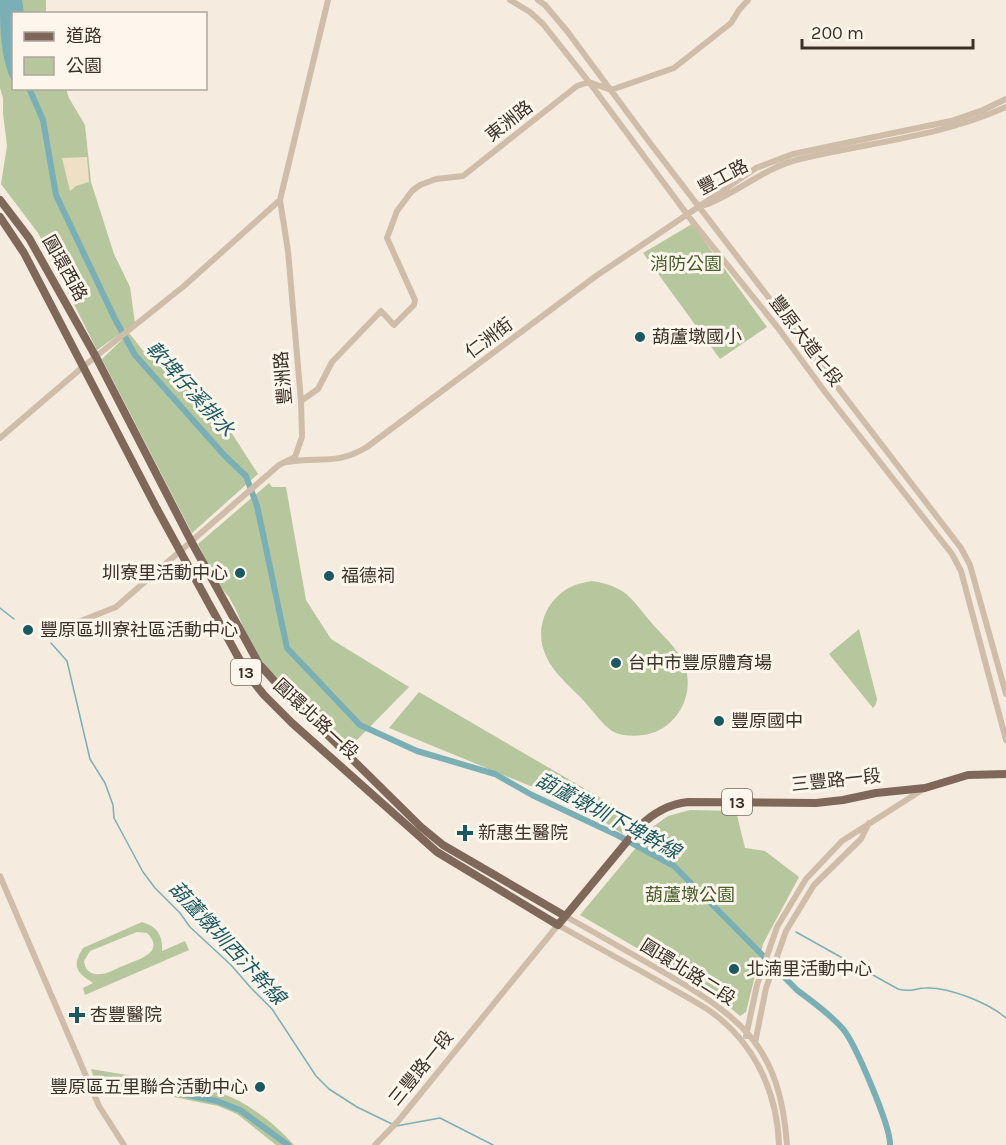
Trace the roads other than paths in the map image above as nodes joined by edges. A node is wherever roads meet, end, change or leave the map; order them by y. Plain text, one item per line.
1 (328, 0) edge
2 (510, 0) edge
3 (538, 0) edge
4 (748, 0) edge
5 (590, 82) junction
6 (611, 90) junction
7 (1006, 99) edge
8 (1006, 107) edge
9 (0, 200) edge
10 (280, 200) junction
11 (699, 207) junction
12 (689, 214) junction
13 (0, 217) edge
14 (96, 357) junction
15 (84, 366) junction
16 (300, 401) junction
17 (0, 438) edge
18 (286, 462) junction
19 (191, 541) junction
20 (180, 550) junction
21 (53, 632) dead end
22 (1006, 694) edge
23 (1006, 740) edge
24 (1006, 774) edge
25 (925, 788) junction
26 (869, 823) junction
27 (0, 876) edge
28 (806, 879) junction
29 (814, 885) junction
30 (565, 916) junction
31 (558, 925) junction
32 (748, 1033) junction
33 (756, 1042) junction
34 (743, 1043) junction
35 (751, 1053) junction
36 (124, 1145) edge
37 (375, 1145) edge
38 (779, 1145) edge
39 (787, 1145) edge

1 - 10 street, 豐洲路
2 - 5 street, 豐原大道七段
3 - 6 street, 豐原大道七段
4 - 6 street
5 - 6 street
5 - 12 street, 豐原大道七段
5 - 16 street, 東洲路
6 - 11 street, 豐原大道七段
7 - 11 street, 豐工路
8 - 11 street, 豐工路
9 - 14 main road, 圓環西路 / 13
10 - 14 street
10 - 16 street, 豐洲路
11 - 12 street, 仁洲街
11 - 22 street, 豐原大道七段
12 - 18 street, 仁洲街
12 - 23 street, 豐原大道七段
13 - 15 main road, 圓環西路 / 13
14 - 15 street
14 - 19 main road, 圓環北路一段 / 13
15 - 17 street
15 - 20 main road, 圓環北路一段 / 13
16 - 18 street, 豐洲路
18 - 19 street, 豐洲路
19 - 20 street, 豐洲路
19 - 30 main road, 圓環北路一段 / 13
20 - 21 street, 豐洲路
20 - 31 main road, 圓環北路一段 / 13
24 - 25 main road, 三豐路一段 / 13
25 - 26 street
25 - 30 main road, 三豐路一段 / 13
26 - 28 street
26 - 29 street
27 - 36 street
28 - 29 street
28 - 32 street
29 - 33 street
30 - 31 main road, 三豐路一段 / 13
30 - 32 street, 圓環北路二段
31 - 34 street, 圓環北路二段
31 - 37 street, 三豐路一段
32 - 33 street, 圓環北路二段
32 - 34 street
33 - 35 street
33 - 39 street, 圓環北路二段
34 - 35 street, 圓環北路二段
35 - 38 street, 圓環北路二段

